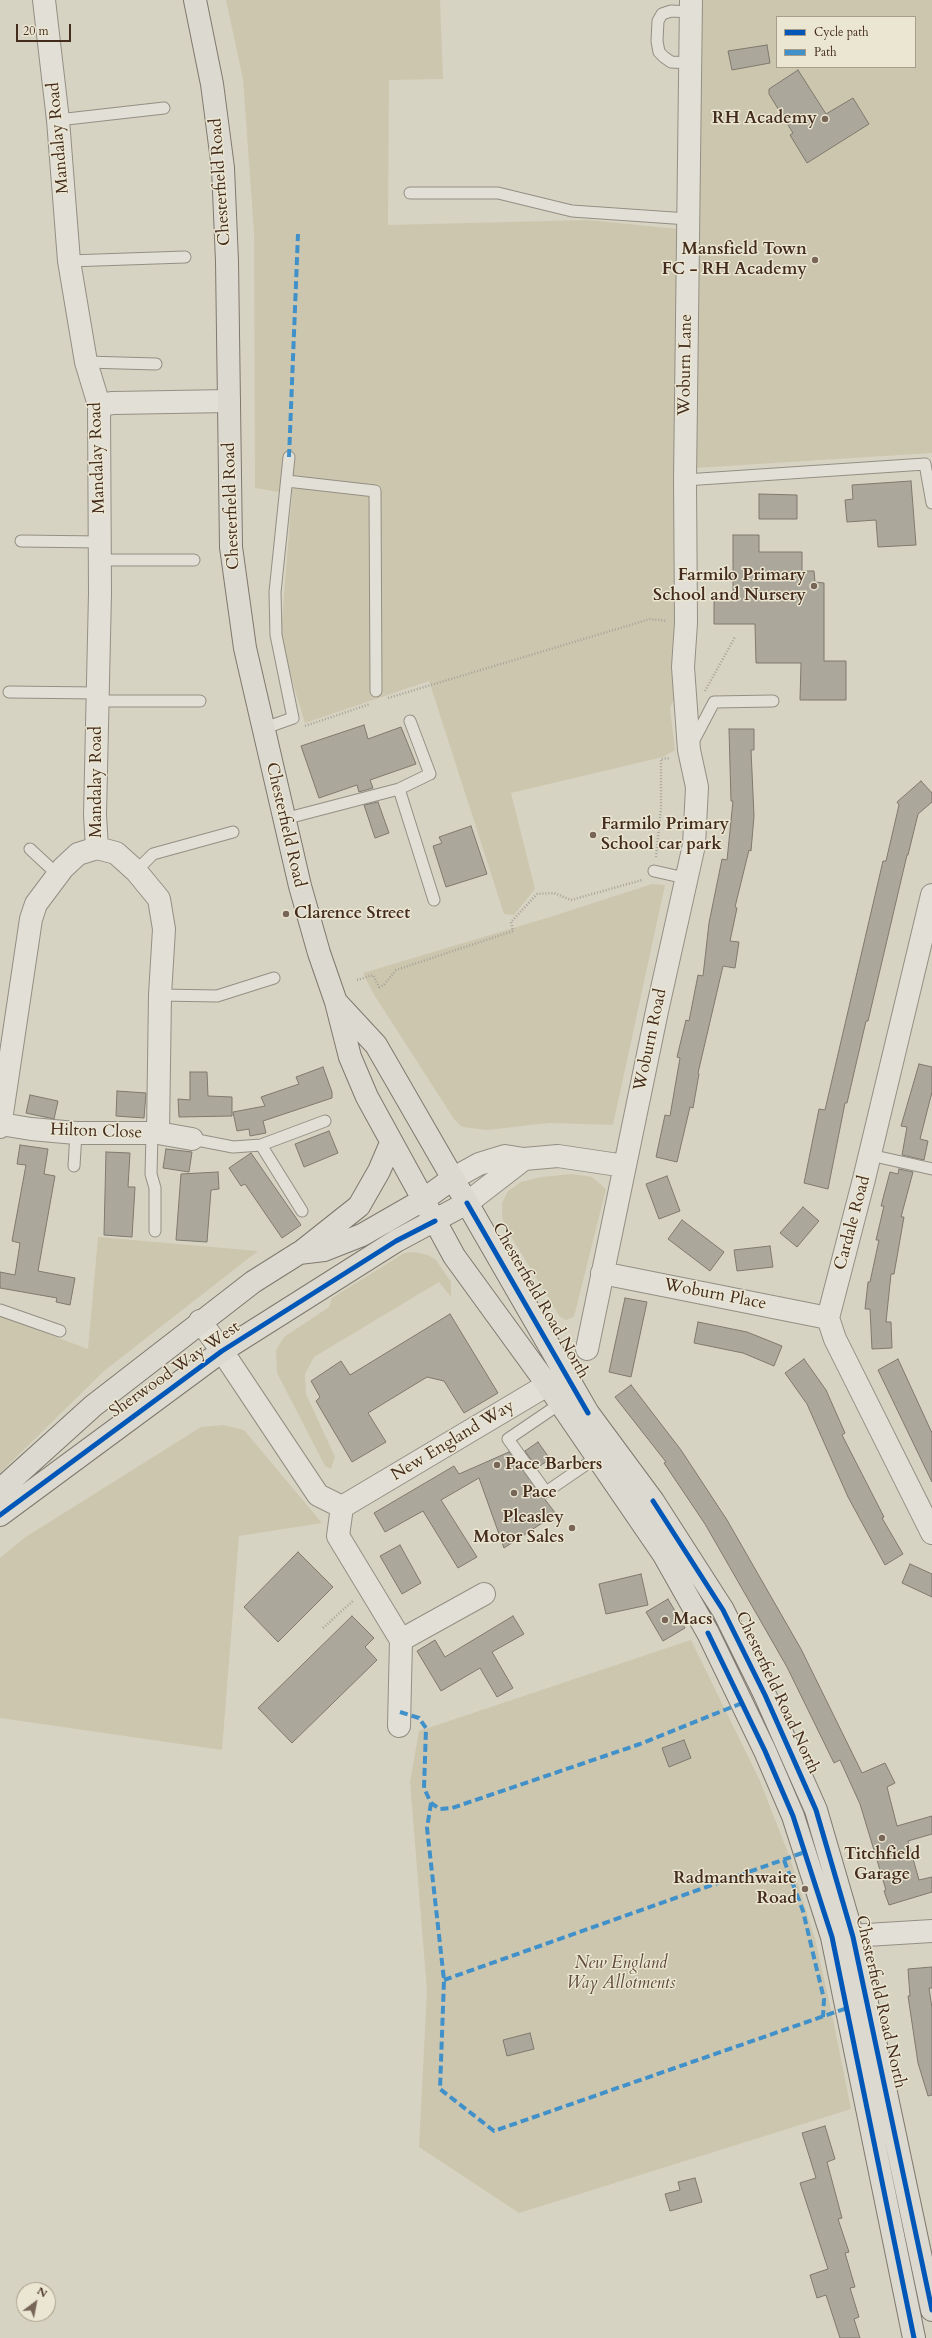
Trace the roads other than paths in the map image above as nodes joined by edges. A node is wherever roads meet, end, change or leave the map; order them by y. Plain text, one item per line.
1 (44, 0) edge
2 (195, 0) edge
3 (691, 6) edge
4 (690, 62) junction
5 (164, 108) dead end
6 (58, 120) junction
7 (410, 193) dead end
8 (688, 219) junction
9 (185, 257) dead end
10 (69, 261) junction
11 (86, 362) junction
12 (156, 364) dead end
13 (229, 401) junction
14 (99, 405) junction
15 (289, 457) dead end
16 (685, 480) junction
17 (287, 481) junction
18 (932, 503) edge
19 (21, 541) dead end
20 (100, 551) junction
21 (194, 560) dead end
22 (9, 692) dead end
23 (379, 696) road end
24 (98, 697) junction
25 (200, 701) dead end
26 (773, 701) dead end
27 (410, 721) dead end
28 (262, 729) junction
29 (688, 740) junction
30 (399, 789) junction
31 (284, 819) junction
32 (233, 832) dead end
33 (97, 848) junction
34 (30, 849) dead end
35 (136, 871) junction
36 (654, 871) road end
37 (56, 877) junction
38 (685, 878) junction
39 (932, 895) edge
40 (434, 900) dead end
41 (274, 978) dead end
42 (160, 995) junction
43 (336, 1002) junction
44 (325, 1121) dead end
45 (0, 1124) edge
46 (0, 1127) edge
47 (76, 1133) junction
48 (155, 1133) junction
49 (192, 1138) joint
50 (391, 1143) junction
51 (261, 1144) junction
52 (870, 1155) junction
53 (524, 1159) junction
54 (74, 1166) dead end
55 (625, 1166) junction
56 (932, 1169) edge
57 (452, 1179) junction
58 (423, 1200) junction
59 (467, 1203) junction
60 (302, 1211) dead end
61 (435, 1221) junction
62 (154, 1231) dead end
63 (299, 1254) junction
64 (602, 1273) junction
65 (0, 1310) edge
66 (828, 1318) junction
67 (200, 1321) junction
68 (60, 1331) dead end
69 (587, 1349) dead end
70 (222, 1351) junction
71 (556, 1379) junction
72 (568, 1398) junction
73 (597, 1457) junction
74 (0, 1490) edge
75 (342, 1507) junction
76 (0, 1515) edge
77 (932, 1533) edge
78 (484, 1594) dead end
79 (401, 1640) junction
80 (399, 1726) dead end
81 (932, 1931) edge
82 (843, 1937) junction
83 (919, 2250) junction
84 (897, 2255) junction
85 (932, 2310) edge
86 (914, 2338) edge

1 - 6 street, Mandalay Road
2 - 13 main road, Chesterfield Road
3 - 4 street, Woburn Lane
3 - 4 lane
4 - 8 street, Woburn Lane
5 - 6 lane
6 - 10 street, Mandalay Road
7 - 8 lane
8 - 16 street, Woburn Lane
9 - 10 lane
10 - 11 street, Mandalay Road
11 - 12 lane
11 - 14 street, Mandalay Road
13 - 14 street
13 - 28 main road, Chesterfield Road
14 - 20 street, Mandalay Road
15 - 17 lane
16 - 18 lane
16 - 29 street, Woburn Lane
17 - 23 lane
17 - 28 lane
19 - 20 lane
20 - 21 lane
20 - 24 street, Mandalay Road
22 - 24 lane
24 - 25 lane
24 - 33 street, Mandalay Road
26 - 29 lane
27 - 30 lane
28 - 31 main road, Chesterfield Road
29 - 38 street, Woburn Road
30 - 31 lane
30 - 40 lane
31 - 43 main road, Chesterfield Road
32 - 35 lane
33 - 35 street
33 - 37 street
34 - 37 lane
35 - 42 street
36 - 38 lane
37 - 45 street
38 - 55 street, Woburn Road
39 - 52 street, Cardale Road
41 - 42 lane
42 - 48 street
43 - 50 main road, Chesterfield Road North
43 - 57 main road, Chesterfield Road North
44 - 51 lane
45 - 46 street
45 - 47 street, Hilton Close
47 - 48 street, Hilton Close
47 - 54 lane
48 - 49 street, Hilton Close
48 - 62 lane
49 - 51 lane
50 - 58 main road, Chesterfield Road North
50 - 63 main road
51 - 60 lane
52 - 56 lane
52 - 66 street, Cardale Road
53 - 55 street
53 - 57 street
53 - 59 street
55 - 64 street, Woburn Road
57 - 58 main road, Sherwood Way West
57 - 59 main road, Chesterfield Road North
58 - 61 main road, Chesterfield Road North
58 - 63 main road, Sherwood Way West
59 - 61 main road, Sherwood Way West
59 - 71 main road, Chesterfield Road North
61 - 70 main road, Sherwood Way West
61 - 71 main road, Chesterfield Road North
63 - 67 main road, Sherwood Way West
64 - 66 street, Woburn Place
64 - 69 street, Woburn Road
65 - 68 lane
66 - 77 street
67 - 70 street
67 - 74 main road, Sherwood Way West
70 - 75 street
70 - 76 main road, Sherwood Way West
71 - 72 main road, Chesterfield Road North
71 - 75 street, New England Way
72 - 73 main road, Chesterfield Road North
72 - 73 lane
72 - 82 main road, Chesterfield Road North
73 - 82 main road, Chesterfield Road North
75 - 79 street
78 - 79 street
79 - 80 street
81 - 82 street
82 - 83 main road, Chesterfield Road North
82 - 84 main road, Chesterfield Road North
83 - 84 main road
83 - 85 main road, Chesterfield Road North
84 - 86 main road, Chesterfield Road North

